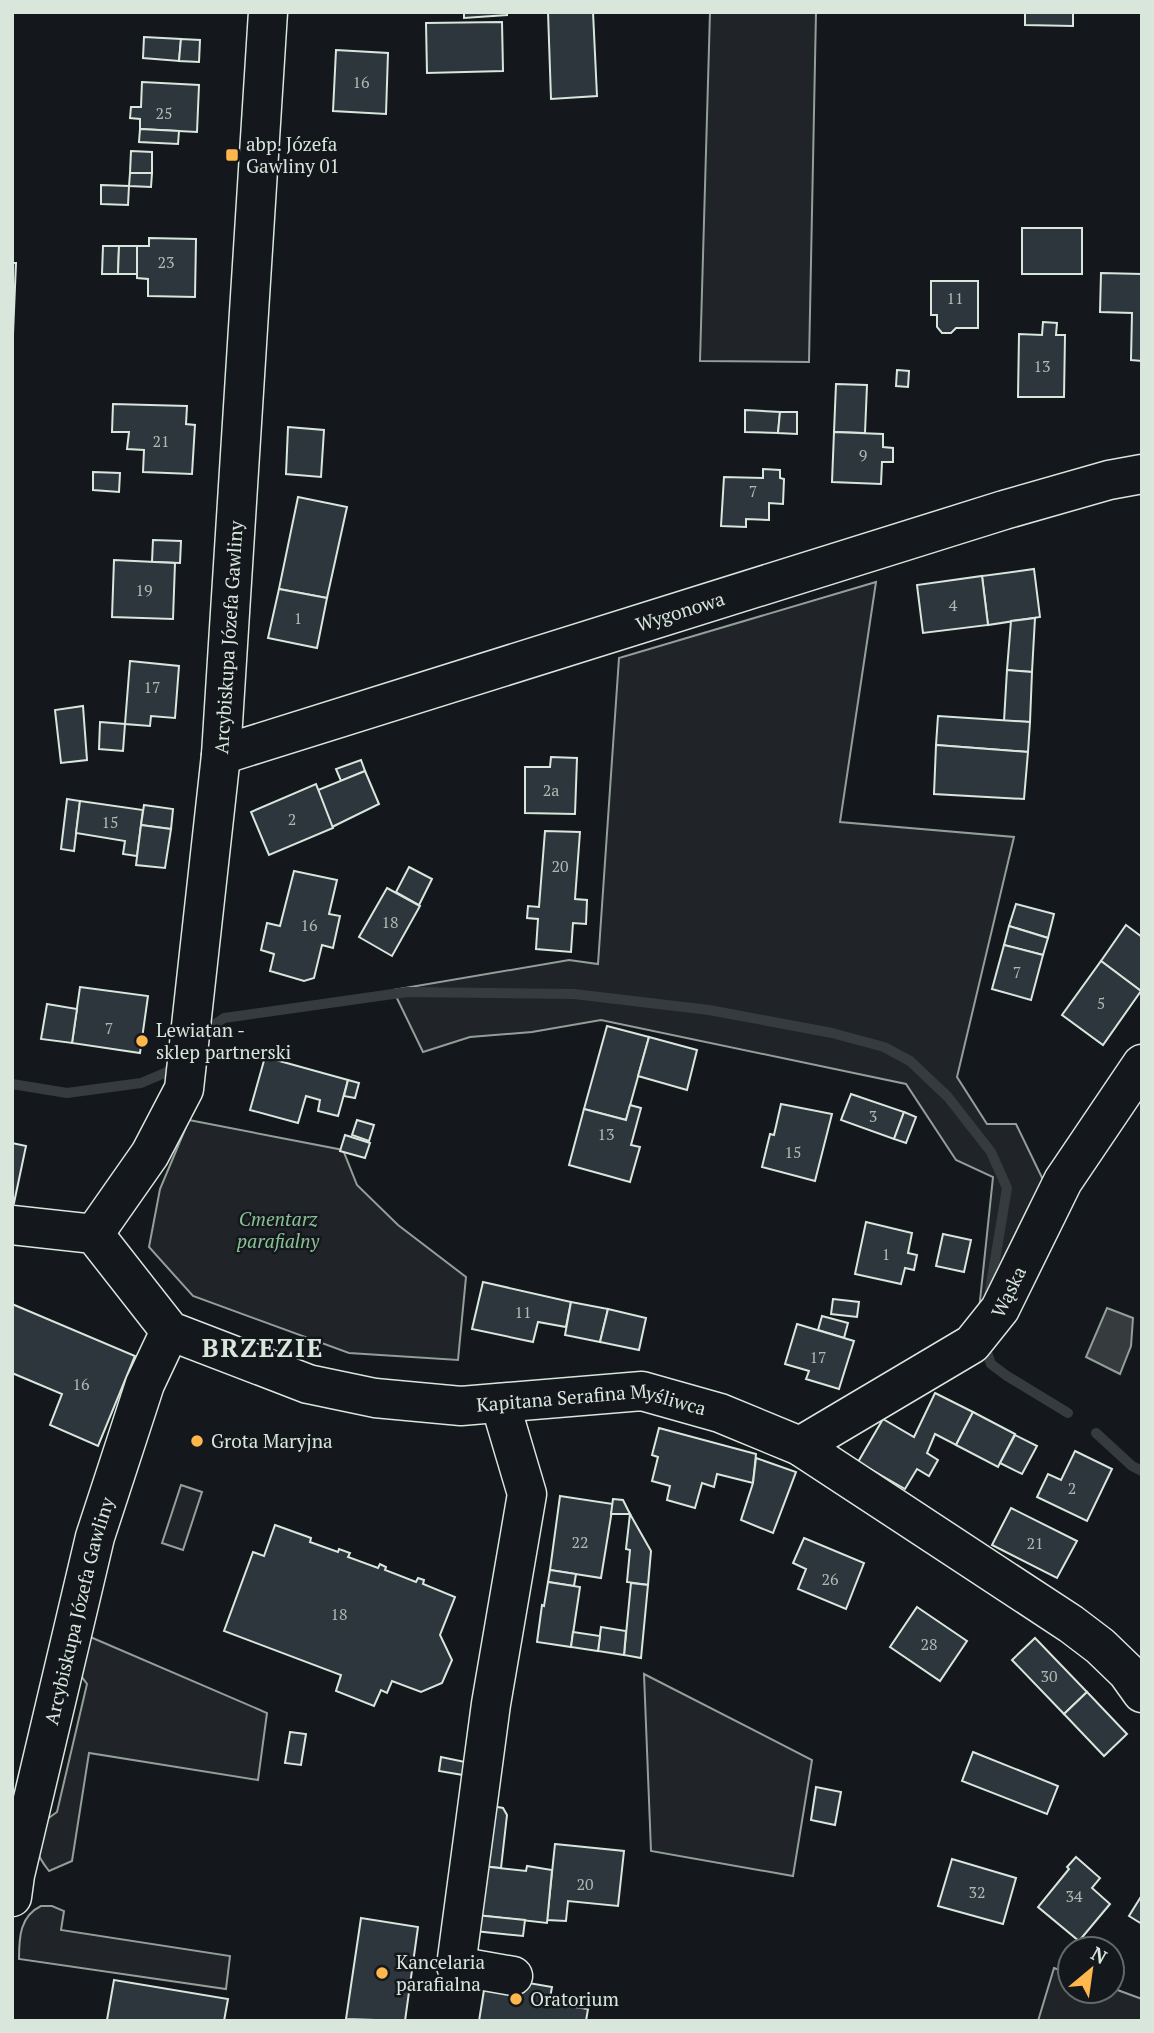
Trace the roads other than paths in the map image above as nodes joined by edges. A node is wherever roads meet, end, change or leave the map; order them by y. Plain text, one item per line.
1 (268, 12) edge
2 (1142, 474) edge
3 (221, 755) junction
4 (1142, 1064) edge
5 (12, 1225) edge
6 (93, 1234) junction
7 (170, 1331) junction
8 (500, 1403) junction
9 (800, 1446) junction
10 (1142, 1693) edge
11 (12, 1897) edge
12 (513, 1976) dead end

1 - 3 street, Arcybiskupa Józefa Gawliny
2 - 3 street, Wygonowa
3 - 6 street, Arcybiskupa Józefa Gawliny
4 - 9 street, Wąska
5 - 6 street
6 - 7 street
7 - 8 street, Kapitana Serafina Myśliwca
7 - 11 street, Arcybiskupa Józefa Gawliny
8 - 9 street, Kapitana Serafina Myśliwca
8 - 12 street
9 - 10 street, Kapitana Serafina Myśliwca

